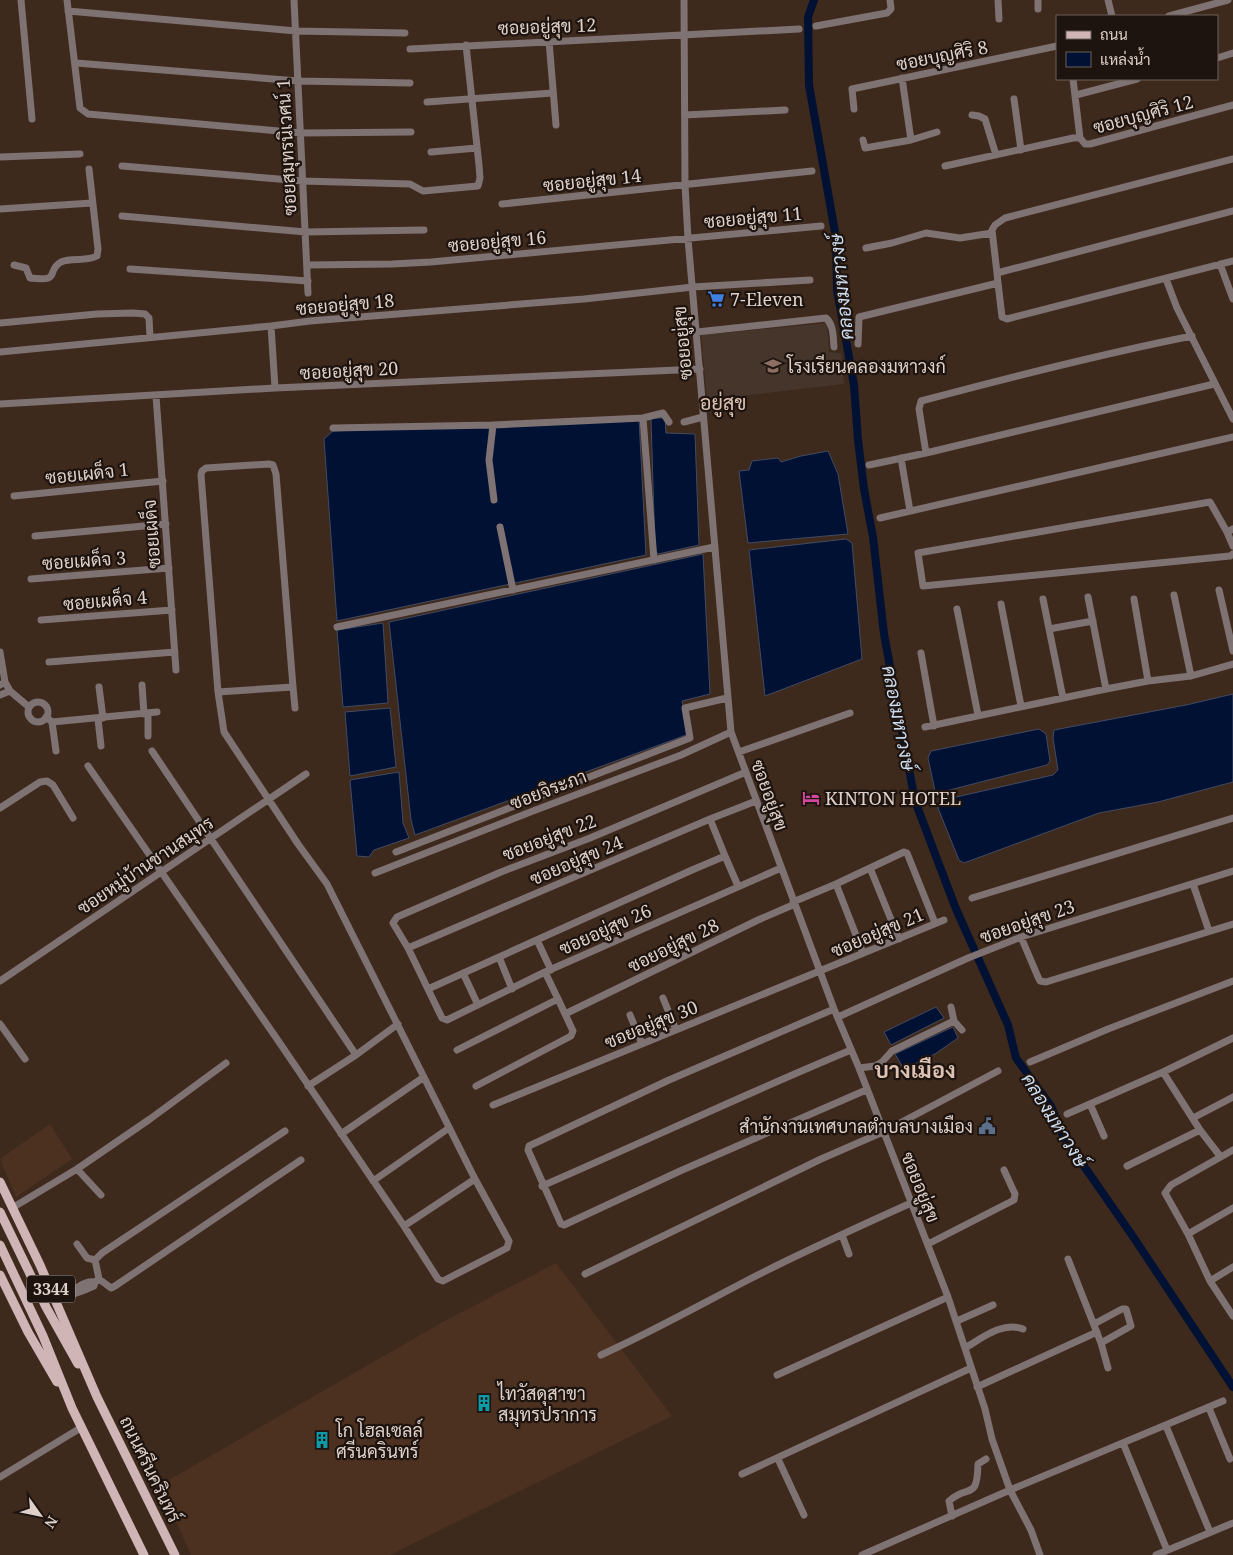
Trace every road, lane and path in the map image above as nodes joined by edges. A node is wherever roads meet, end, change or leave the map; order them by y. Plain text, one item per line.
1 (21, 0) edge
2 (67, 0) edge
3 (294, 0) edge
4 (684, 0) edge
5 (890, 0) edge
6 (998, 0) edge
7 (1038, 0) edge
8 (1108, 0) edge
9 (1228, 0) edge
10 (1038, 9) dead end
11 (68, 11) junction
12 (1112, 15) edge
13 (1173, 15) edge
14 (999, 19) dead end
15 (816, 26) dead end
16 (798, 30) dead end
17 (296, 31) junction
18 (405, 33) dead end
19 (684, 36) junction
20 (549, 41) junction
21 (466, 45) junction
22 (1056, 46) edge
23 (410, 49) dead end
24 (1233, 53) edge
25 (1218, 58) edge
26 (76, 63) junction
27 (902, 78) junction
28 (1073, 80) edge
29 (1133, 80) edge
30 (298, 81) junction
31 (410, 83) dead end
32 (553, 93) junction
33 (1076, 95) junction
34 (1014, 99) dead end
35 (472, 100) junction
36 (427, 102) dead end
37 (1233, 105) edge
38 (854, 109) dead end
39 (785, 110) dead end
40 (685, 115) junction
41 (972, 115) dead end
42 (32, 119) dead end
43 (556, 125) dead end
44 (411, 132) dead end
45 (937, 132) dead end
46 (301, 133) junction
47 (1080, 138) junction
48 (863, 140) dead end
49 (911, 140) junction
50 (478, 148) junction
51 (1022, 150) junction
52 (431, 152) dead end
53 (80, 154) dead end
54 (996, 155) junction
55 (0, 157) edge
56 (1233, 159) edge
57 (122, 166) dead end
58 (945, 166) dead end
59 (89, 169) dead end
60 (812, 171) dead end
61 (303, 181) junction
62 (685, 186) junction
63 (92, 203) junction
64 (502, 204) dead end
65 (0, 209) edge
66 (1233, 211) edge
67 (122, 216) dead end
68 (821, 226) dead end
69 (424, 230) dead end
70 (306, 232) junction
71 (992, 233) junction
72 (688, 239) junction
73 (866, 248) dead end
74 (1233, 261) edge
75 (1220, 264) junction
76 (14, 265) dead end
77 (307, 265) junction
78 (130, 269) dead end
79 (997, 273) junction
80 (1166, 279) junction
81 (810, 280) dead end
82 (308, 281) junction
83 (998, 283) junction
84 (693, 287) junction
85 (308, 293) dead end
86 (1231, 295) edge
87 (0, 323) edge
88 (271, 326) junction
89 (697, 332) junction
90 (1192, 336) junction
91 (150, 337) junction
92 (858, 344) dead end
93 (834, 347) dead end
94 (0, 352) edge
95 (700, 369) junction
96 (1214, 384) junction
97 (275, 388) junction
98 (156, 396) junction
99 (1, 405) edge
100 (703, 417) junction
101 (643, 418) junction
102 (1233, 419) edge
103 (670, 422) dead end
104 (684, 422) dead end
105 (493, 424) junction
106 (333, 428) dead end
107 (1233, 437) edge
108 (926, 453) junction
109 (901, 458) junction
110 (869, 465) dead end
111 (163, 481) junction
112 (14, 496) dead end
113 (494, 500) dead end
114 (910, 511) junction
115 (880, 518) dead end
116 (166, 524) junction
117 (500, 527) dead end
118 (1230, 530) edge
119 (35, 536) dead end
120 (1233, 546) edge
121 (714, 547) junction
122 (1233, 554) edge
123 (654, 560) junction
124 (169, 568) junction
125 (31, 578) dead end
126 (513, 590) junction
127 (1220, 590) dead end
128 (1174, 595) dead end
129 (1088, 597) dead end
130 (1044, 599) dead end
131 (1134, 599) dead end
132 (1001, 604) dead end
133 (956, 609) dead end
134 (172, 610) junction
135 (41, 620) dead end
136 (1093, 621) junction
137 (337, 627) dead end
138 (1049, 629) junction
139 (1233, 651) edge
140 (0, 652) edge
141 (175, 652) junction
142 (921, 653) dead end
143 (49, 662) dead end
144 (1233, 664) edge
145 (176, 670) dead end
146 (1192, 676) junction
147 (1148, 680) junction
148 (2, 683) edge
149 (142, 685) dead end
150 (99, 687) dead end
151 (293, 687) junction
152 (1106, 688) junction
153 (10, 691) junction
154 (218, 692) junction
155 (0, 695) edge
156 (727, 698) junction
157 (1063, 698) junction
158 (1021, 706) junction
159 (29, 707) junction
160 (295, 708) dead end
161 (157, 712) dead end
162 (850, 712) dead end
163 (146, 714) junction
164 (978, 715) junction
165 (101, 718) junction
166 (49, 720) junction
167 (934, 726) junction
168 (926, 727) dead end
169 (731, 732) junction
170 (148, 736) dead end
171 (101, 746) dead end
172 (56, 751) dead end
173 (152, 751) dead end
174 (738, 752) junction
175 (88, 766) dead end
176 (746, 772) junction
177 (306, 774) dead end
178 (269, 799) junction
179 (756, 801) junction
180 (0, 808) edge
181 (73, 818) dead end
182 (1233, 818) edge
183 (710, 819) junction
184 (212, 838) junction
185 (396, 852) dead end
186 (725, 856) junction
187 (781, 868) junction
188 (870, 868) junction
189 (1233, 871) edge
190 (160, 872) junction
191 (375, 873) dead end
192 (836, 884) junction
193 (1193, 884) junction
194 (738, 886) junction
195 (972, 898) dead end
196 (794, 903) junction
197 (944, 920) dead end
198 (935, 923) junction
199 (1233, 924) edge
200 (1209, 931) junction
201 (1021, 937) junction
202 (899, 939) junction
203 (537, 940) junction
204 (408, 948) junction
205 (863, 953) junction
206 (499, 957) junction
207 (548, 971) junction
208 (821, 972) junction
209 (464, 973) junction
210 (0, 981) edge
211 (1233, 981) edge
212 (428, 989) junction
213 (512, 989) junction
214 (662, 998) dead end
215 (558, 999) junction
216 (478, 1005) junction
217 (951, 1007) dead end
218 (834, 1008) junction
219 (565, 1014) junction
220 (630, 1015) dead end
221 (838, 1017) junction
222 (954, 1021) junction
223 (0, 1024) edge
224 (398, 1024) junction
225 (676, 1030) junction
226 (962, 1030) dead end
227 (1233, 1038) edge
228 (642, 1044) junction
229 (457, 1050) dead end
230 (850, 1050) junction
231 (356, 1055) junction
232 (25, 1059) dead end
233 (1030, 1062) dead end
234 (226, 1063) dead end
235 (859, 1068) junction
236 (998, 1071) dead end
237 (1163, 1072) junction
238 (424, 1077) junction
239 (308, 1086) junction
240 (476, 1086) dead end
241 (866, 1090) junction
242 (1233, 1097) edge
243 (1090, 1104) junction
244 (493, 1105) dead end
245 (1067, 1114) dead end
246 (1193, 1118) junction
247 (449, 1128) junction
248 (1200, 1130) junction
249 (285, 1131) dead end
250 (883, 1132) junction
251 (341, 1134) junction
252 (1104, 1136) dead end
253 (1233, 1150) edge
254 (1220, 1156) junction
255 (301, 1160) dead end
256 (1127, 1166) dead end
257 (77, 1169) junction
258 (1004, 1170) dead end
259 (475, 1179) junction
260 (373, 1181) junction
261 (0, 1182) edge
262 (542, 1186) junction
263 (102, 1195) dead end
264 (911, 1203) junction
265 (12, 1208) junction
266 (1233, 1208) edge
267 (0, 1212) edge
268 (404, 1226) junction
269 (1188, 1234) junction
270 (842, 1235) junction
271 (77, 1244) dead end
272 (928, 1244) junction
273 (0, 1246) edge
274 (849, 1254) dead end
275 (1068, 1259) dead end
276 (95, 1260) junction
277 (1233, 1267) edge
278 (584, 1274) dead end
279 (0, 1275) edge
280 (97, 1280) junction
281 (1210, 1281) junction
282 (948, 1297) junction
283 (56, 1301) junction
284 (994, 1305) dead end
285 (1233, 1315) edge
286 (957, 1321) junction
287 (1094, 1324) junction
288 (1023, 1330) dead end
289 (1097, 1332) junction
290 (1101, 1343) junction
291 (964, 1348) junction
292 (601, 1355) dead end
293 (971, 1368) junction
294 (1108, 1368) dead end
295 (777, 1374) dead end
296 (977, 1387) junction
297 (97, 1397) junction
298 (1224, 1401) dead end
299 (72, 1408) junction
300 (1208, 1408) junction
301 (1166, 1426) junction
302 (82, 1427) junction
303 (1123, 1444) junction
304 (778, 1459) junction
305 (986, 1459) dead end
306 (1230, 1459) dead end
307 (742, 1474) dead end
308 (0, 1477) edge
309 (1010, 1490) junction
310 (804, 1515) dead end
311 (952, 1516) junction
312 (1233, 1523) edge
313 (1210, 1532) junction
314 (1167, 1550) junction
315 (144, 1555) edge
316 (175, 1555) edge
317 (862, 1555) edge
318 (1040, 1555) edge
319 (1156, 1555) edge

1 - 42 street
2 - 11 street
3 - 17 street, ซอยสมุทรนิเวศน์ 1
4 - 19 street, ซอยอยู่สุข
5 - 15 street
6 - 14 street
7 - 10 street
8 - 12 street
9 - 13 street
11 - 17 street
11 - 26 street
16 - 19 street, ซอยอยู่สุข 12
17 - 18 street
17 - 30 street, ซอยสมุทรนิเวศน์ 1
19 - 20 street, ซอยอยู่สุข 12
19 - 40 street, ซอยอยู่สุข
20 - 21 street, ซอยอยู่สุข 12
20 - 32 street
21 - 23 street, ซอยอยู่สุข 12
21 - 35 street
22 - 27 street, ซอยบุญศิริ 8
24 - 25 street
26 - 30 street
26 - 46 street
27 - 38 street, ซอยบุญศิริ 8
27 - 49 street
28 - 33 street
29 - 33 street
30 - 31 street
30 - 46 street, ซอยสมุทรนิเวศน์ 1
32 - 35 street
32 - 43 street
33 - 47 street
34 - 51 street
35 - 36 street
35 - 50 street
37 - 47 street, ซอยบุญศิริ 12
39 - 40 street
40 - 62 street, ซอยอยู่สุข
41 - 54 street
44 - 46 street
45 - 49 street
46 - 61 street, ซอยสมุทรนิเวศน์ 1
47 - 51 street, ซอยบุญศิริ 12
48 - 49 street
50 - 52 street
50 - 61 street
51 - 54 street, ซอยบุญศิริ 12
53 - 55 street
54 - 58 street, ซอยบุญศิริ 12
56 - 71 street
57 - 61 street
59 - 63 street
60 - 62 street, ซอยอยู่สุข 14
61 - 70 street, ซอยสมุทรนิเวศน์ 1
62 - 64 street, ซอยอยู่สุข 14
62 - 72 street, ซอยอยู่สุข
63 - 65 street
63 - 76 street
66 - 79 street
67 - 70 street
68 - 72 street, ซอยอยู่สุข 11
69 - 70 street
70 - 77 street, ซอยสมุทรนิเวศน์ 1
71 - 73 street
71 - 79 street
72 - 77 street, ซอยอยู่สุข 16
72 - 84 street, ซอยอยู่สุข
74 - 75 street
75 - 80 street
75 - 86 street
77 - 82 street, ซอยสมุทรนิเวศน์ 1
78 - 82 street
79 - 83 street
80 - 83 street
80 - 90 street
81 - 84 street, ซอยอยู่สุข 18
82 - 85 street, ซอยสมุทรนิเวศน์ 1
83 - 92 street
84 - 88 street, ซอยอยู่สุข 18
84 - 89 street, ซอยอยู่สุข
87 - 91 street
88 - 91 street, ซอยอยู่สุข 18
88 - 97 street
89 - 93 street
89 - 95 street, ซอยอยู่สุข
90 - 96 street
90 - 108 street
91 - 94 street, ซอยอยู่สุข 18
95 - 97 street, ซอยอยู่สุข 20
95 - 100 street, ซอยอยู่สุข
96 - 102 street
96 - 108 street
97 - 98 street, ซอยอยู่สุข 20
98 - 99 street, ซอยอยู่สุข 20
98 - 111 street, ซอยเผด็จ
100 - 104 street
100 - 121 street, ซอยอยู่สุข
101 - 103 street
101 - 105 street
101 - 123 street
105 - 106 street
105 - 113 street
107 - 114 street
108 - 109 street
109 - 110 street
109 - 114 street
111 - 112 street, ซอยเผด็จ 1
111 - 116 street, ซอยเผด็จ
114 - 115 street
116 - 119 street
116 - 124 street, ซอยเผด็จ
117 - 126 street
118 - 120 street
118 - 122 street
121 - 123 street
121 - 156 street, ซอยอยู่สุข
123 - 126 street
124 - 125 street, ซอยเผด็จ 3
124 - 134 street, ซอยเผด็จ
126 - 137 street
127 - 139 street
128 - 146 street
129 - 136 street
130 - 138 street
131 - 147 street
132 - 158 street
133 - 164 street
134 - 135 street, ซอยเผด็จ 4
134 - 141 street, ซอยเผด็จ
136 - 138 street
136 - 152 street
138 - 157 street
140 - 148 street
141 - 143 street
141 - 145 street, ซอยเผด็จ
142 - 167 street
144 - 146 street
146 - 147 street
147 - 152 street
148 - 153 street
149 - 163 street
150 - 165 street
151 - 154 street
151 - 154 street
151 - 160 street
152 - 157 street
153 - 155 street
153 - 159 street
154 - 178 street
156 - 169 street, ซอยอยู่สุข
156 - 185 street
157 - 158 street
158 - 164 street
159 - 166 street
159 - 166 street
161 - 163 street
162 - 174 street
163 - 165 street
163 - 170 street
164 - 167 street
165 - 166 street
165 - 171 street
166 - 172 street
167 - 168 street
169 - 174 street, ซอยอยู่สุข
169 - 191 street, ซอยจิระภา
173 - 184 street
174 - 176 street, ซอยอยู่สุข
175 - 190 street
176 - 179 street, ซอยอยู่สุข
176 - 204 street, ซอยอยู่สุข 22
177 - 178 street, ซอยหมู่บ้านชานสมุทร
178 - 184 street, ซอยหมู่บ้านชานสมุทร
178 - 224 street
179 - 183 street, ซอยอยู่สุข 24
179 - 187 street, ซอยอยู่สุข
180 - 181 street
182 - 195 street
183 - 186 street
183 - 204 street, ซอยอยู่สุข 24
184 - 190 street, ซอยหมู่บ้านชานสมุทร
184 - 231 street
186 - 194 street
186 - 203 street
187 - 194 street, ซอยอยู่สุข 26
187 - 196 street, ซอยอยู่สุข
188 - 192 street, ซอยอยู่สุข 28
188 - 198 street, ซอยอยู่สุข 28
188 - 202 street
189 - 193 street, ซอยอยู่สุข 23
190 - 210 street, ซอยหมู่บ้านชานสมุทร
190 - 239 street
192 - 196 street, ซอยอยู่สุข 28
192 - 205 street
193 - 200 street
193 - 201 street, ซอยอยู่สุข 23
194 - 207 street, ซอยอยู่สุข 26
196 - 208 street, ซอยอยู่สุข
196 - 219 street, ซอยอยู่สุข 28
197 - 198 street, ซอยอยู่สุข 21
198 - 202 street, ซอยอยู่สุข 21
199 - 200 street
200 - 201 street
201 - 221 street, ซอยอยู่สุข 23
202 - 205 street, ซอยอยู่สุข 21
203 - 206 street
203 - 207 street
204 - 212 street
205 - 208 street, ซอยอยู่สุข 21
206 - 209 street
206 - 213 street
207 - 213 street, ซอยอยู่สุข 26
207 - 215 street
208 - 218 street, ซอยอยู่สุข
208 - 225 street, ซอยอยู่สุข 30
209 - 212 street
209 - 216 street
211 - 233 street
212 - 216 street, ซอยอยู่สุข 26
213 - 216 street, ซอยอยู่สุข 26
214 - 225 street
215 - 219 street
215 - 229 street
217 - 222 street
218 - 221 street, ซอยอยู่สุข
218 - 262 street
219 - 240 street
220 - 228 street
221 - 230 street, ซอยอยู่สุข
222 - 226 street
222 - 235 street
223 - 232 street
224 - 231 street
224 - 238 street
225 - 228 street, ซอยอยู่สุข 30
227 - 237 street
228 - 244 street, ซอยอยู่สุข 30
230 - 235 street, ซอยอยู่สุข
230 - 262 street
231 - 239 street
234 - 257 street
235 - 241 street, ซอยอยู่สุข
236 - 250 street
237 - 243 street
237 - 246 street
238 - 247 street
238 - 251 street
239 - 251 street
241 - 250 street, ซอยอยู่สุข
241 - 262 street
242 - 246 street
243 - 245 street
243 - 252 street
246 - 248 street
247 - 259 street
247 - 260 street
248 - 254 street
248 - 256 street
249 - 276 street
250 - 264 street, ซอยอยู่สุข
250 - 278 street
251 - 260 street
253 - 254 street
254 - 269 street
255 - 280 street
257 - 263 street
257 - 265 street
258 - 272 street
259 - 268 street
259 - 268 street
260 - 268 street
261 - 265 main road, ถนนศรีนครินทร์ / 3344
264 - 270 street
264 - 272 street, ซอยอยู่สุข
265 - 283 main road, ถนนศรีนครินทร์ / 3344
266 - 269 street
267 - 297 main road, ถนนศรีนครินทร์ / 3344
269 - 281 street
270 - 274 street
270 - 292 street
271 - 276 street
272 - 282 street, ซอยอยู่สุข
273 - 299 main road, 3344
275 - 287 street
276 - 280 street
277 - 281 street
279 - 299 main road, 3344
280 - 283 street
281 - 285 street
282 - 286 street, ซอยอยู่สุข
282 - 295 street
283 - 297 main road, ถนนศรีนครินทร์ / 3344
284 - 286 street
286 - 291 street, ซอยอยู่สุข
287 - 289 street
287 - 290 street
288 - 291 street
289 - 290 street
289 - 296 street
290 - 294 street
291 - 293 street, ซอยอยู่สุข
293 - 296 street, ซอยอยู่สุข
293 - 304 street
296 - 309 street, ซอยอยู่สุข
297 - 316 main road, ถนนศรีนครินทร์ / 3344
298 - 300 street
299 - 302 main road, 3344
300 - 301 street
300 - 306 street
301 - 303 street
301 - 313 street
302 - 308 street
302 - 315 main road, 3344
303 - 309 street
303 - 314 street
304 - 307 street
304 - 310 street
305 - 311 street
309 - 311 street
309 - 318 street, ซอยอยู่สุข
311 - 317 street
312 - 313 street
313 - 314 street
314 - 319 street

